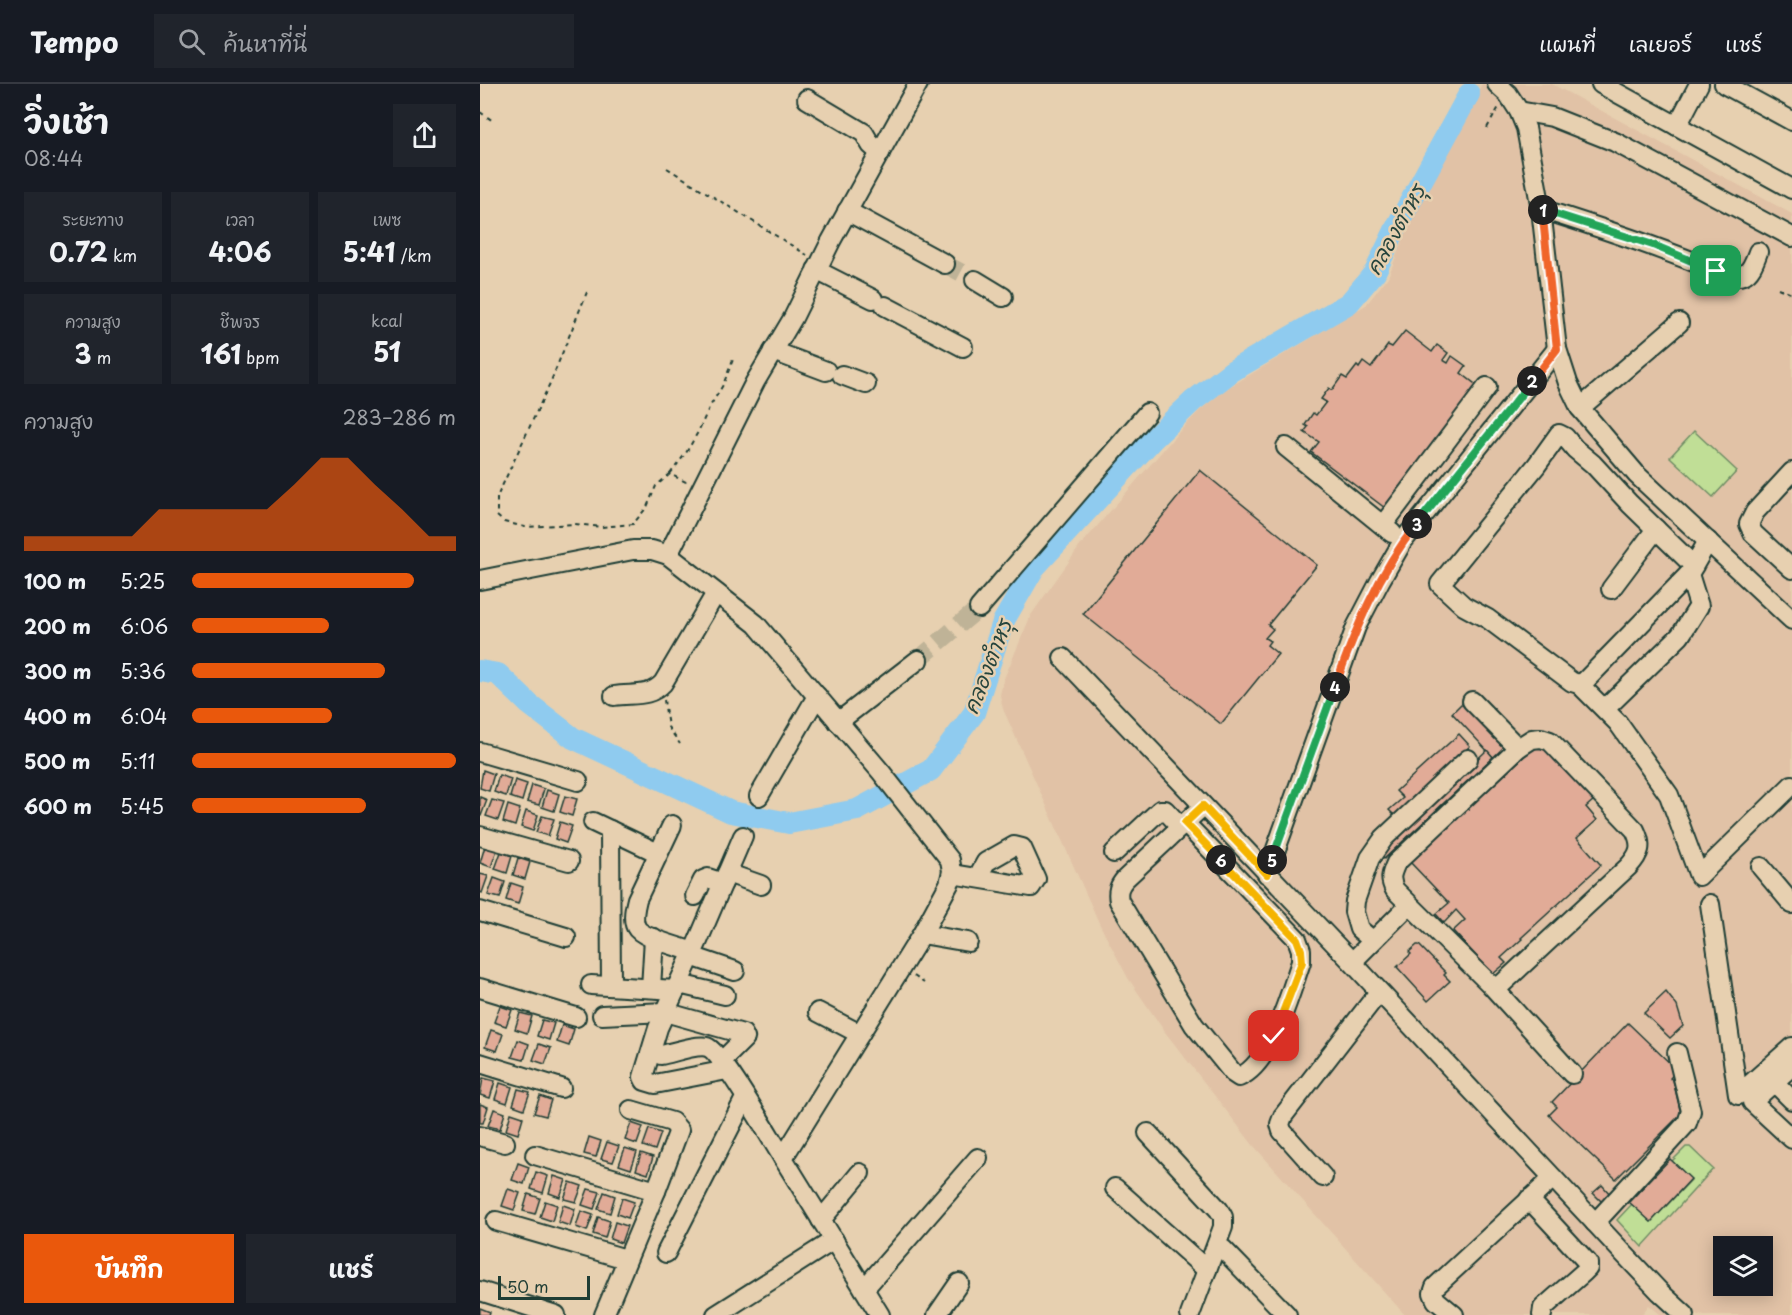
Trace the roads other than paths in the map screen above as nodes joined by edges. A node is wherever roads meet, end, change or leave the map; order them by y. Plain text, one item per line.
1 (918, 84) edge
2 (1600, 84) edge
3 (1699, 84) edge
4 (1724, 84) edge
5 (1502, 89) edge
6 (807, 99) dead end
7 (1519, 111) junction
8 (1792, 121) edge
9 (1677, 126) junction
10 (880, 153) junction
11 (1792, 189) edge
12 (1542, 209) junction
13 (848, 211) junction
14 (1792, 237) edge
15 (1758, 252) dead end
16 (945, 264) tunnel mouth
17 (818, 266) junction
18 (975, 280) tunnel mouth
19 (1003, 297) dead end
20 (1679, 323) dead end
21 (963, 347) dead end
22 (1557, 349) junction
23 (773, 351) junction
24 (866, 384) dead end
25 (1487, 387) dead end
26 (1580, 408) junction
27 (1147, 413) dead end
28 (1286, 447) dead end
29 (1792, 472) edge
30 (1383, 525) junction
31 (1656, 529) junction
32 (1403, 541) junction
33 (1708, 541) junction
34 (668, 555) junction
35 (1792, 569) edge
36 (1691, 570) junction
37 (480, 580) edge
38 (1611, 589) dead end
39 (716, 593) junction
40 (979, 608) tunnel mouth
41 (1792, 620) edge
42 (1063, 658) dead end
43 (918, 660) tunnel mouth
44 (1579, 684) junction
45 (614, 696) dead end
46 (817, 696) junction
47 (1472, 701) dead end
48 (1605, 709) junction
49 (838, 722) junction
50 (1518, 748) junction
51 (480, 752) edge
52 (1468, 759) dead end
53 (578, 781) dead end
54 (1792, 785) edge
55 (759, 796) dead end
56 (1203, 806) junction
57 (593, 822) dead end
58 (672, 825) dead end
59 (1183, 825) junction
60 (610, 830) junction
61 (480, 836) edge
62 (742, 836) dead end
63 (658, 853) junction
64 (1114, 853) dead end
65 (569, 861) dead end
66 (1761, 867) dead end
67 (952, 874) junction
68 (1267, 874) junction
69 (725, 878) junction
70 (976, 878) dead end
71 (610, 884) junction
72 (761, 885) dead end
73 (640, 894) junction
74 (694, 896) dead end
75 (1710, 904) dead end
76 (1792, 904) edge
77 (1409, 905) junction
78 (480, 911) edge
79 (922, 934) junction
80 (566, 937) dead end
81 (654, 938) junction
82 (1372, 940) junction
83 (968, 942) dead end
84 (692, 954) junction
85 (1352, 962) junction
86 (735, 971) dead end
87 (591, 985) dead end
88 (1491, 985) junction
89 (611, 986) junction
90 (677, 987) junction
91 (480, 988) edge
92 (651, 988) junction
93 (1379, 992) junction
94 (725, 995) dead end
95 (818, 1011) dead end
96 (665, 1012) junction
97 (602, 1015) dead end
98 (576, 1017) dead end
99 (860, 1034) junction
100 (1792, 1047) edge
101 (1677, 1053) dead end
102 (661, 1055) dead end
103 (480, 1063) edge
104 (724, 1066) junction
105 (1792, 1066) edge
106 (1572, 1074) dead end
107 (1774, 1082) junction
108 (561, 1088) dead end
109 (745, 1098) junction
110 (1792, 1100) edge
111 (631, 1110) dead end
112 (1148, 1133) dead end
113 (480, 1136) edge
114 (1792, 1139) edge
115 (505, 1143) dead end
116 (535, 1155) dead end
117 (783, 1158) junction
118 (978, 1158) dead end
119 (860, 1173) dead end
120 (1323, 1177) dead end
121 (1553, 1178) junction
122 (1115, 1188) dead end
123 (656, 1191) junction
124 (1529, 1199) junction
125 (821, 1220) junction
126 (496, 1221) dead end
127 (1594, 1223) junction
128 (834, 1240) junction
129 (1223, 1249) dead end
130 (666, 1253) dead end
131 (626, 1259) junction
132 (1207, 1269) junction
133 (959, 1283) dead end
134 (864, 1289) junction
135 (480, 1291) edge
136 (556, 1315) edge
137 (604, 1315) edge
138 (716, 1315) edge
139 (880, 1315) edge
140 (937, 1315) edge
141 (1190, 1315) edge
142 (1287, 1315) edge
143 (1454, 1315) edge
144 (1542, 1315) edge
145 (1686, 1315) edge

1 - 10 street
2 - 9 street
3 - 9 street
4 - 8 street
5 - 7 street
6 - 10 street
7 - 12 street
7 - 14 street
9 - 11 street
10 - 13 street
12 - 15 street
12 - 22 street
13 - 16 street
13 - 17 street
17 - 21 street
17 - 23 street
18 - 19 street
20 - 26 street
22 - 26 street
22 - 32 street
23 - 24 street
23 - 34 street
25 - 30 street
26 - 33 street
27 - 40 street
28 - 30 street
29 - 35 street
30 - 32 street
31 - 36 street
31 - 38 street
31 - 44 street
32 - 68 street
33 - 36 street
33 - 41 street
34 - 37 street
34 - 39 street
36 - 44 street
36 - 48 street
39 - 45 street
39 - 46 street
42 - 56 street
43 - 49 street
44 - 48 street
46 - 49 street
46 - 55 street
47 - 50 street
48 - 54 street
49 - 67 street
50 - 77 street
50 - 88 street
51 - 53 street
52 - 82 street
56 - 59 street
56 - 68 street
57 - 60 street
58 - 63 street
59 - 59 street
59 - 64 street
60 - 63 street
60 - 71 street
61 - 65 street
62 - 69 street
63 - 73 street
66 - 76 street
67 - 70 street
67 - 79 street
68 - 85 street
69 - 72 street
69 - 74 street
69 - 84 street
71 - 73 street
71 - 89 street
73 - 81 street
75 - 100 street
77 - 82 street
77 - 88 street
78 - 80 street
79 - 83 street
79 - 99 street
81 - 84 street
81 - 92 street
82 - 85 street
84 - 86 street
84 - 90 street
85 - 93 street
87 - 89 street
88 - 106 street
89 - 92 street
90 - 92 street
90 - 94 street
90 - 96 street
91 - 98 street
93 - 120 street
93 - 121 street
95 - 99 street
96 - 97 street
96 - 104 street
96 - 104 street
99 - 117 street
101 - 127 street
102 - 104 street
103 - 108 street
104 - 109 street
105 - 107 street
107 - 110 street
107 - 114 street
109 - 117 street
109 - 130 street
111 - 123 street
112 - 132 street
113 - 115 street
116 - 123 street
117 - 125 street
118 - 134 street
119 - 125 street
121 - 124 street
121 - 127 street
122 - 132 street
123 - 131 street
124 - 143 street
124 - 144 street
125 - 128 street
126 - 131 street
127 - 145 street
128 - 134 street
128 - 138 street
129 - 142 street
131 - 137 street
132 - 141 street
133 - 140 street
134 - 139 street
135 - 136 street

